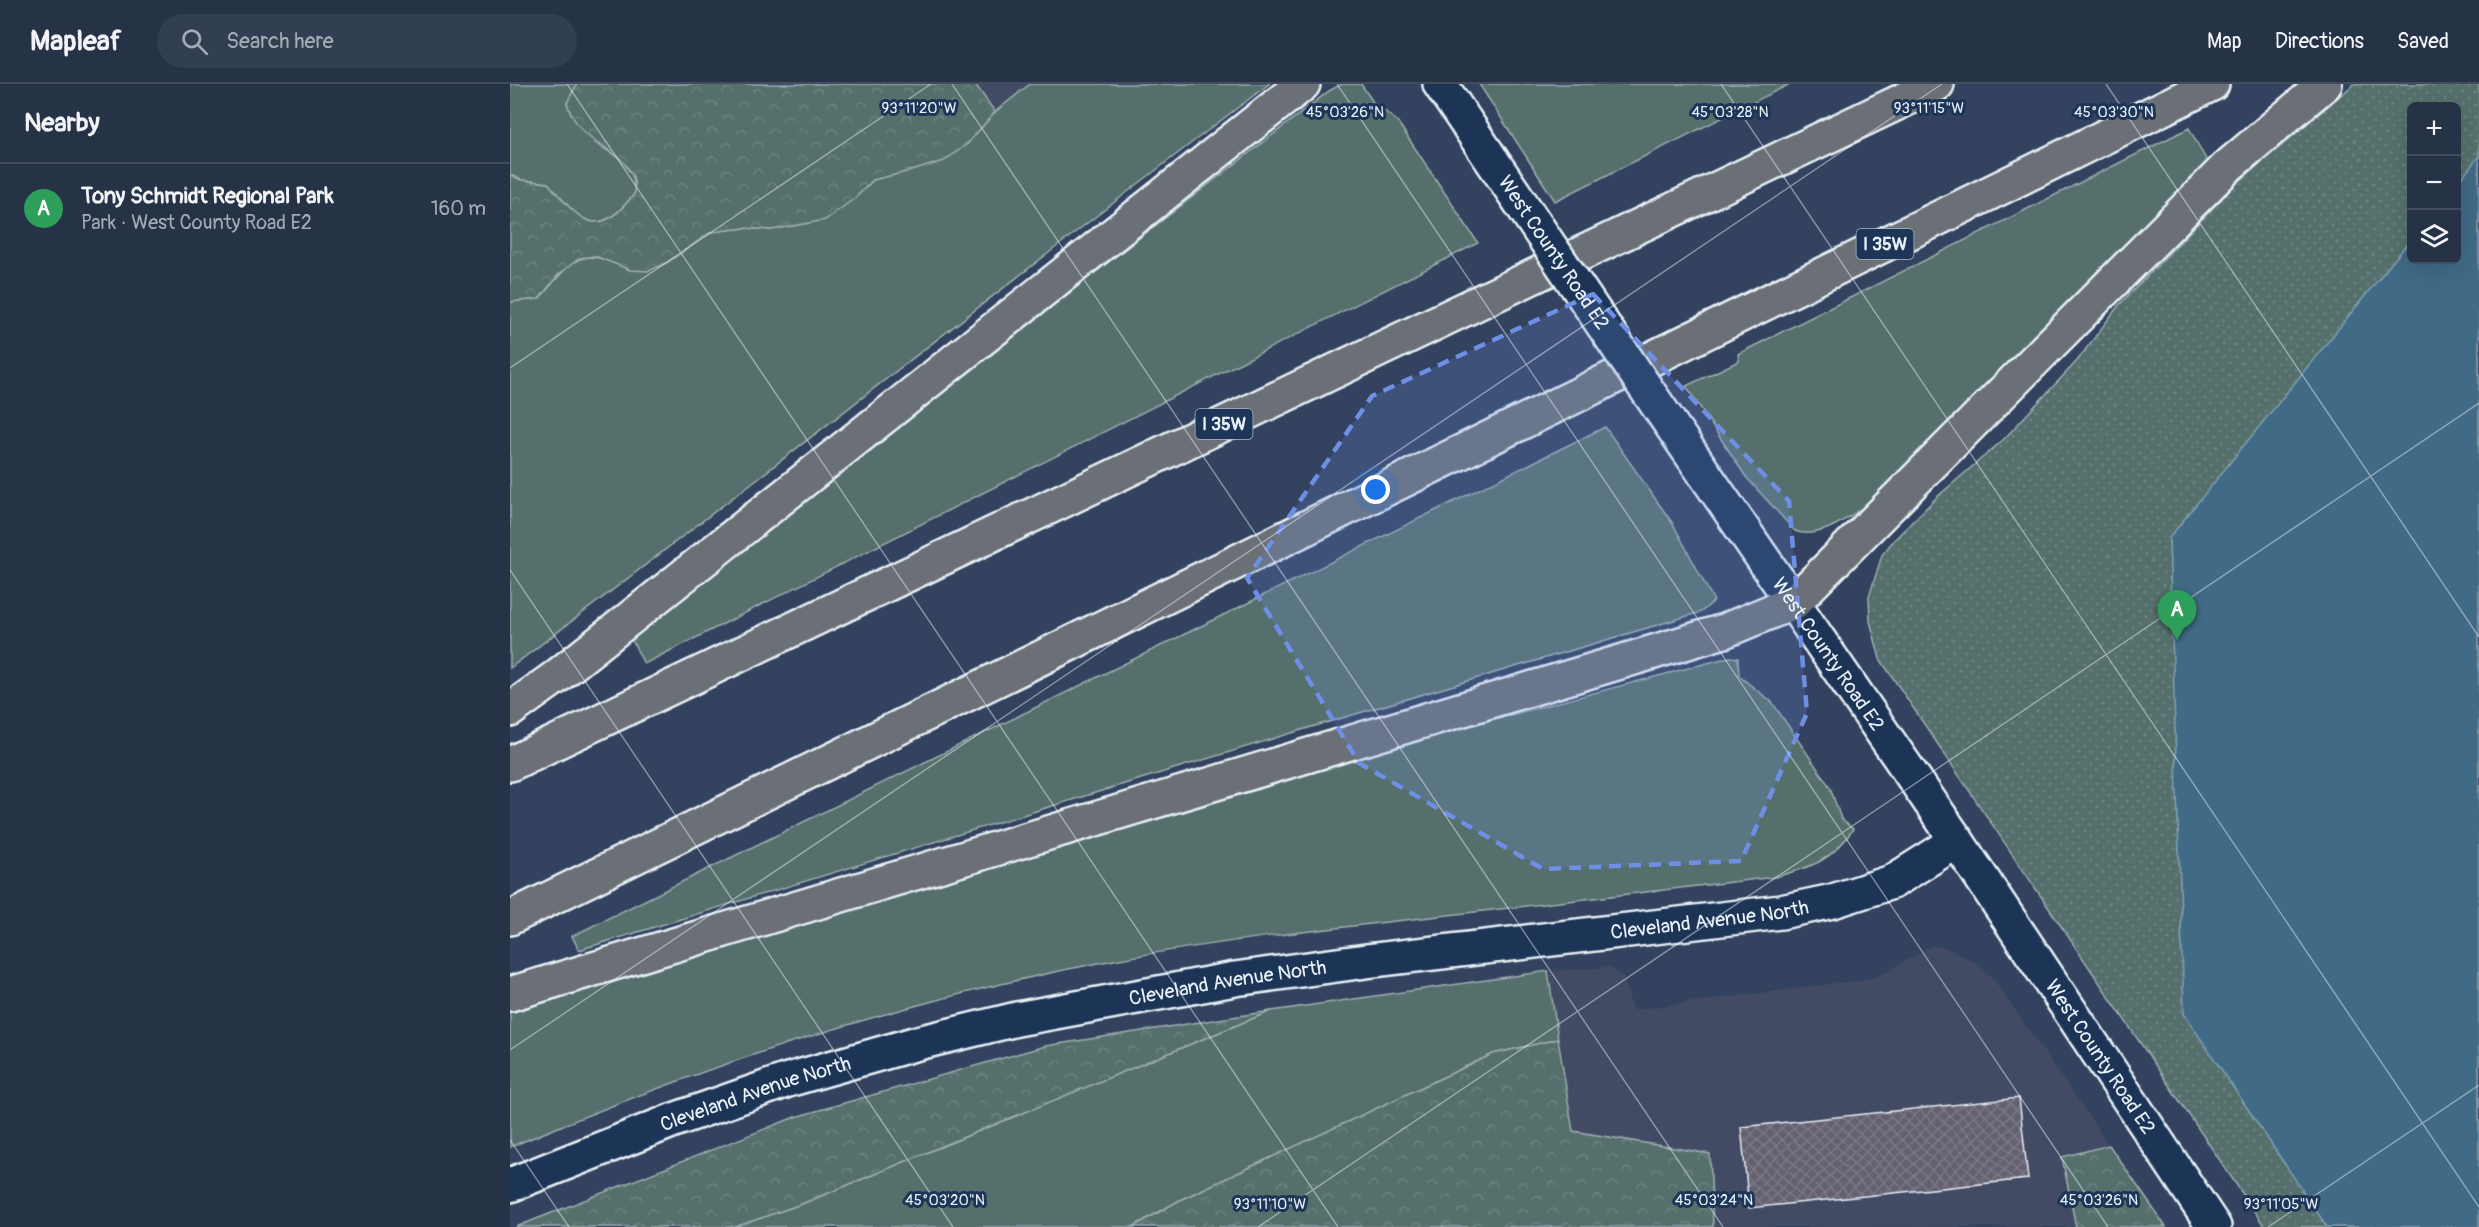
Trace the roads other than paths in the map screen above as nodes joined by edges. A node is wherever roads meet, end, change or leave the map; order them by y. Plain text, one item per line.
1 (1303, 84) edge
2 (1440, 84) edge
3 (1937, 84) edge
4 (2212, 84) edge
5 (2325, 84) edge
6 (1794, 602) junction
7 (510, 710) edge
8 (510, 764) edge
9 (1957, 841) junction
10 (510, 918) edge
11 (510, 993) edge
12 (510, 1185) edge
13 (2214, 1227) edge

1 - 7 highway
2 - 6 street, West County Road E2, bridge
3 - 8 highway, I 35W
4 - 10 highway, I 35W
5 - 6 highway
6 - 9 street, West County Road E2
6 - 11 highway
9 - 12 street, Cleveland Avenue North
9 - 13 street, West County Road E2

